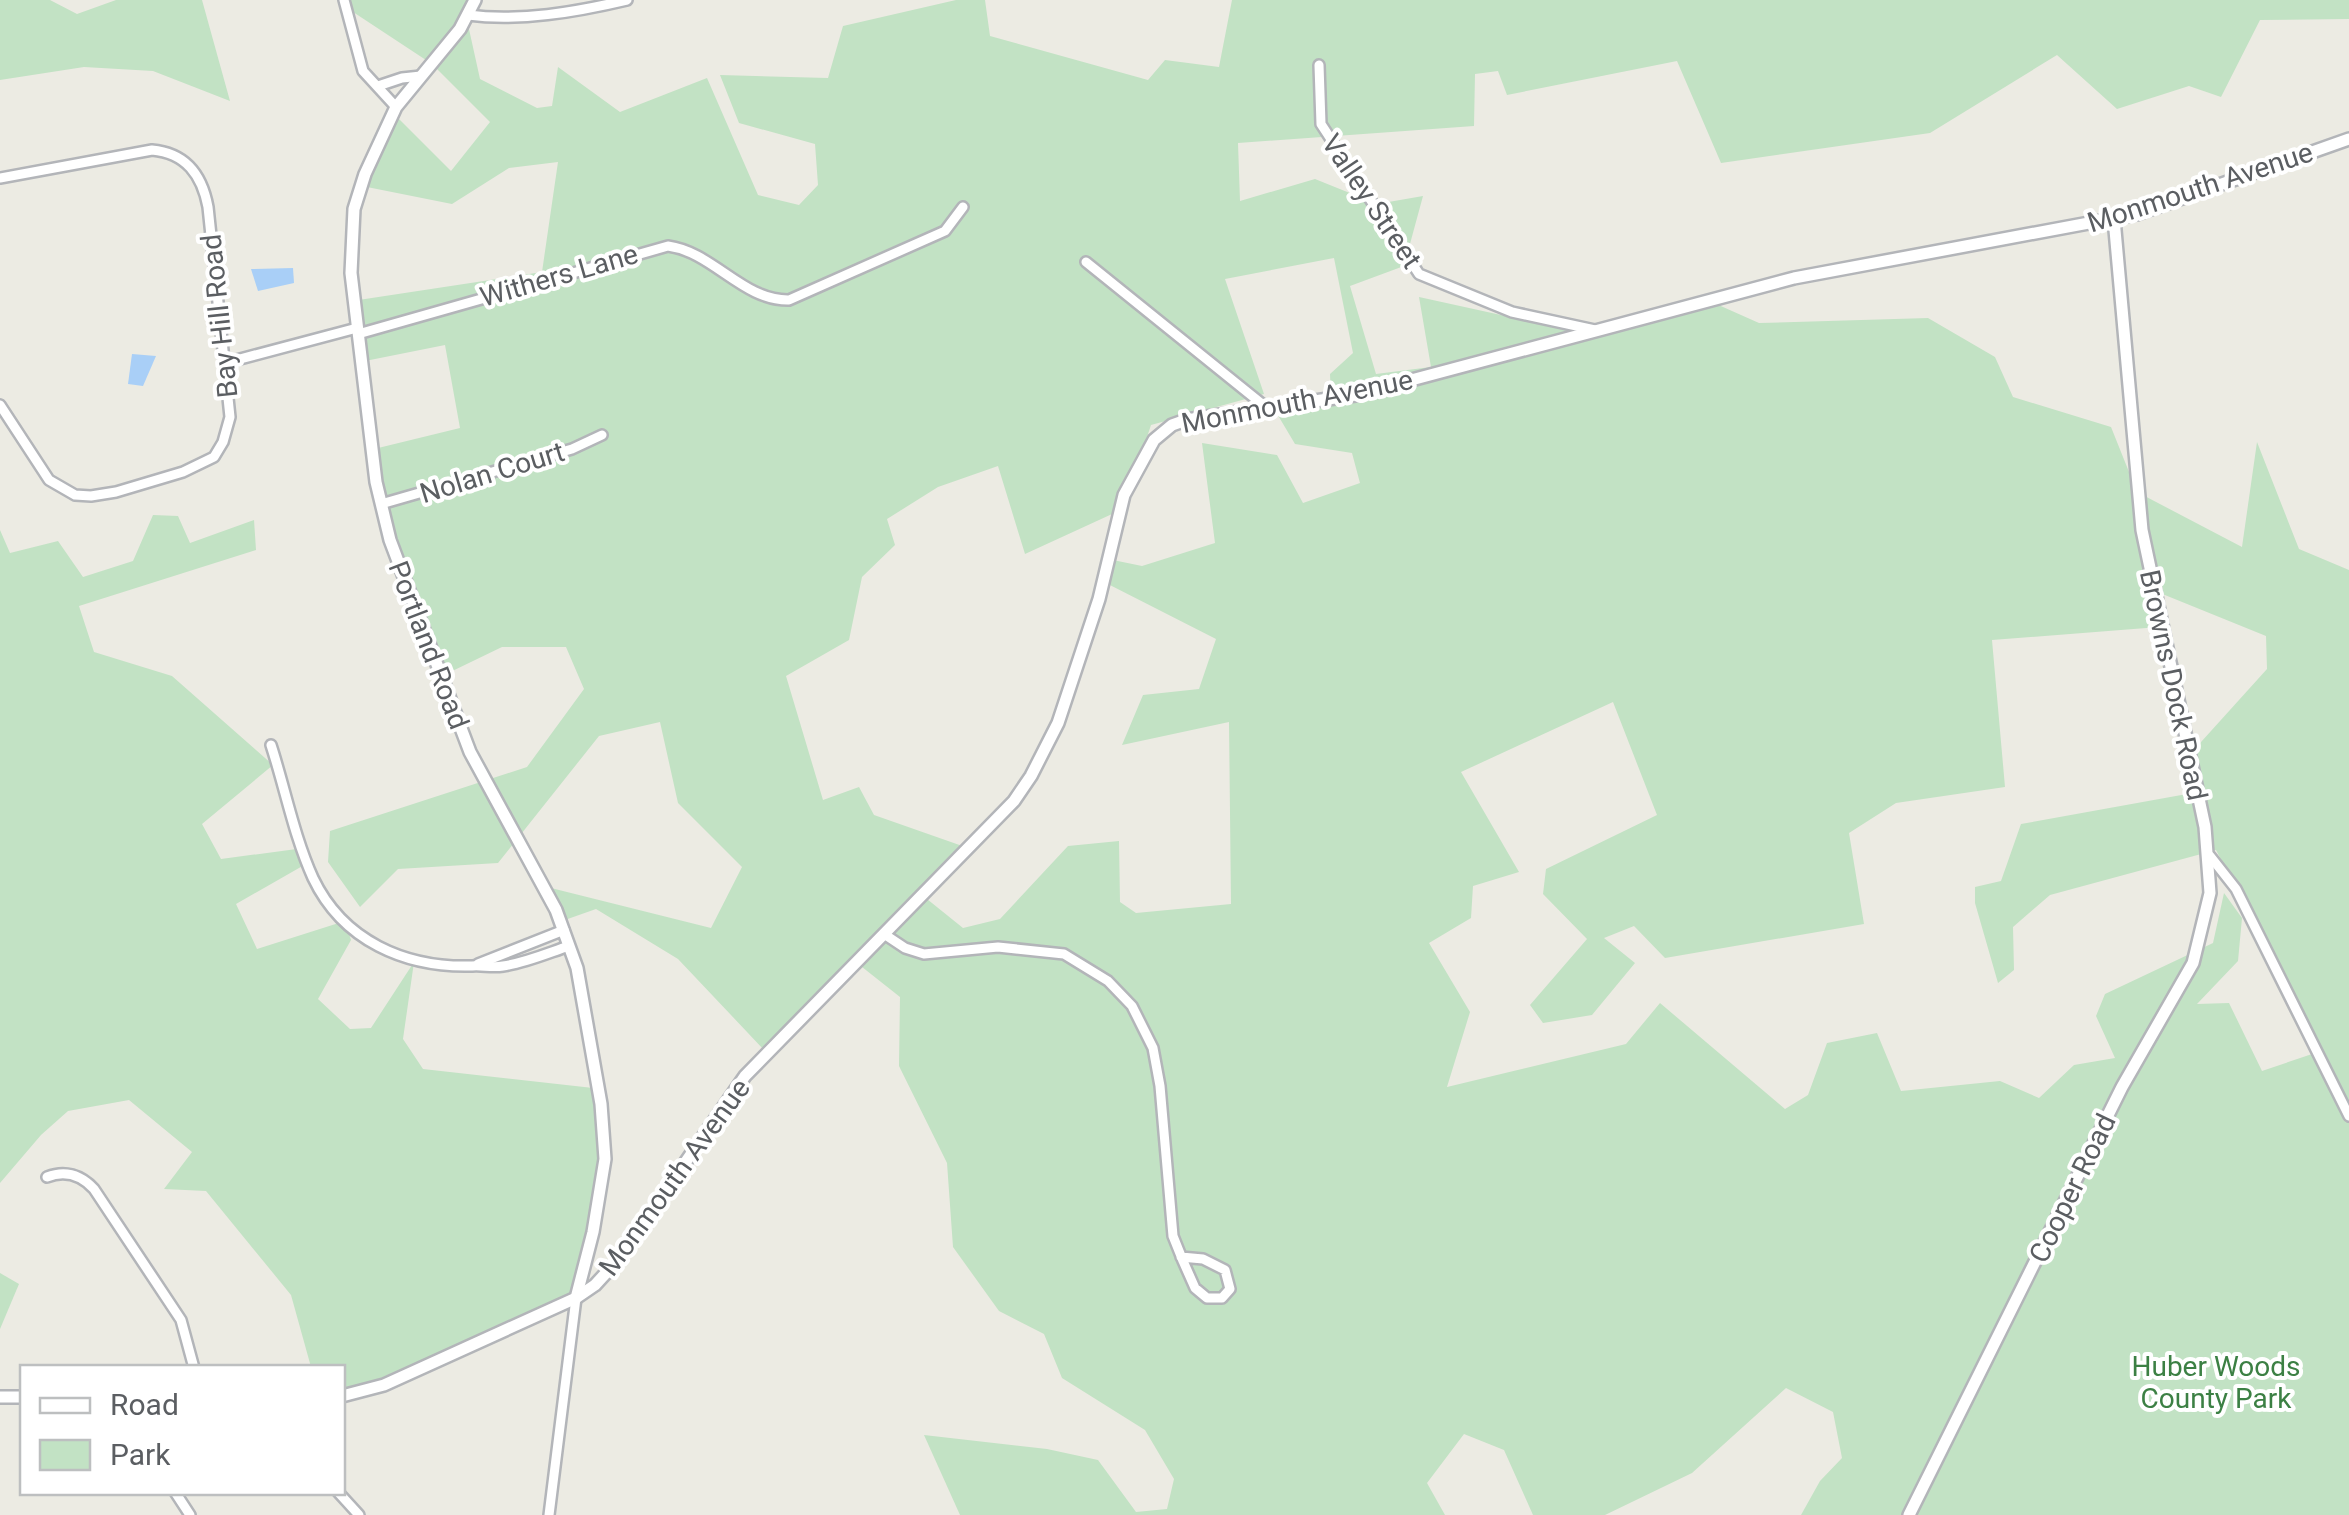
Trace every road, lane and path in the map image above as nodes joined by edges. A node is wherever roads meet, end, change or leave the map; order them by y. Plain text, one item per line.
1 (344, 0) edge
2 (475, 0) edge
3 (626, 0) edge
4 (468, 15) junction
5 (1319, 65) dead end
6 (421, 76) junction
7 (378, 86) junction
8 (396, 107) junction
9 (2349, 138) edge
10 (0, 178) edge
11 (963, 207) dead end
12 (2114, 219) junction
13 (1086, 262) dead end
14 (1594, 330) junction
15 (358, 331) junction
16 (225, 363) junction
17 (0, 405) edge
18 (1268, 409) junction
19 (602, 435) dead end
20 (381, 504) junction
21 (271, 744) dead end
22 (2210, 856) junction
23 (564, 930) junction
24 (884, 934) junction
25 (570, 946) junction
26 (475, 965) junction
27 (2349, 1116) edge
28 (47, 1178) dead end
29 (1182, 1257) junction
30 (576, 1298) junction
31 (193, 1365) edge
32 (345, 1395) edge
33 (341, 1495) edge
34 (359, 1515) edge
35 (549, 1515) edge
36 (1908, 1515) edge

1 - 7 street
2 - 4 street, Portland Road
3 - 4 street
4 - 6 street, Portland Road
5 - 14 street, Valley Street
6 - 7 street
6 - 8 street, Portland Road
7 - 8 street
8 - 15 street, Portland Road
9 - 12 street, Monmouth Avenue
10 - 16 street, Bay Hill Road
11 - 15 street, Withers Lane
12 - 14 street, Monmouth Avenue
12 - 22 street, Browns Dock Road
13 - 18 street
14 - 18 street, Monmouth Avenue
15 - 16 street, Withers Lane
15 - 20 street, Portland Road
16 - 17 street, Bay Hill Road
18 - 24 street, Monmouth Avenue
19 - 20 street, Nolan Court
20 - 23 street, Portland Road
21 - 26 street
22 - 27 street, Browns Dock Road
22 - 36 street, Cooper Road
23 - 25 street, Portland Road
23 - 26 street
24 - 29 street
24 - 30 street, Monmouth Avenue
25 - 26 street
25 - 30 street, Portland Road
28 - 31 street
29 - 29 street
30 - 32 street, Monmouth Avenue
30 - 35 street
33 - 34 street

